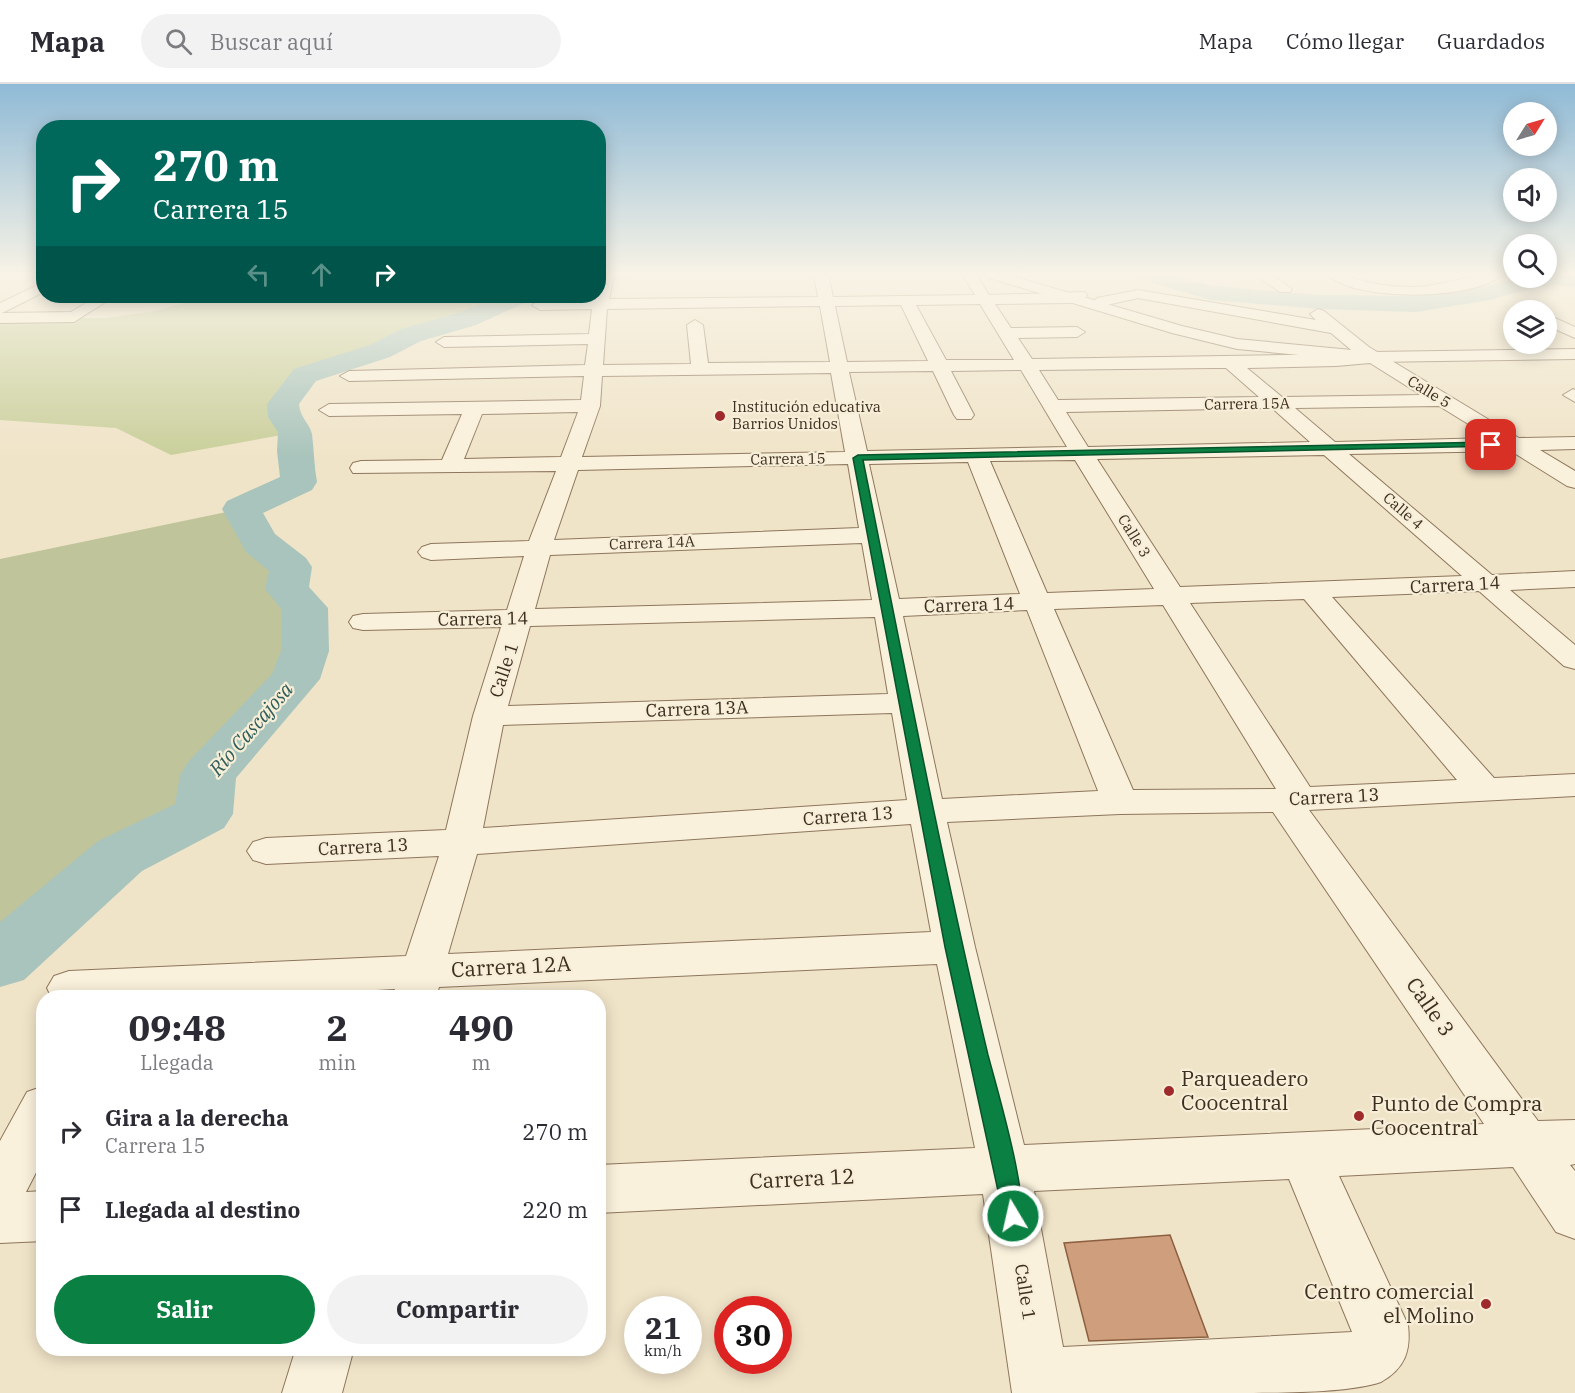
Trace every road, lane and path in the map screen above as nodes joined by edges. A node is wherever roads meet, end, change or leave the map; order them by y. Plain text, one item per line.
1 (505, 335) edge
2 (602, 335) edge
3 (696, 335) edge
4 (831, 335) edge
5 (922, 335) edge
6 (1007, 335) edge
7 (1199, 335) edge
8 (1226, 335) edge
9 (1345, 335) edge
10 (444, 342) dead end
11 (1575, 347) edge
12 (1368, 354) junction
13 (1575, 354) edge
14 (1230, 362) junction
15 (1134, 363) junction
16 (1026, 365) junction
17 (941, 367) junction
18 (700, 368) junction
19 (840, 368) junction
20 (594, 369) junction
21 (349, 376) dead end
22 (1443, 400) junction
23 (1280, 404) junction
24 (1177, 405) junction
25 (590, 406) junction
26 (1052, 406) junction
27 (475, 407) junction
28 (329, 410) dead end
29 (964, 414) dead end
30 (1575, 443) edge
31 (1515, 444) junction
32 (1330, 448) junction
33 (1082, 453) junction
34 (976, 455) junction
35 (858, 458) junction
36 (569, 464) junction
37 (450, 466) junction
38 (362, 468) dead end
39 (1575, 481) edge
40 (873, 535) junction
41 (539, 548) junction
42 (431, 552) dead end
43 (1575, 579) edge
44 (1486, 583) junction
45 (1312, 591) junction
46 (1173, 597) junction
47 (1036, 602) junction
48 (887, 608) junction
49 (520, 618) junction
50 (363, 622) dead end
51 (1575, 660) edge
52 (906, 703) junction
53 (489, 716) junction
54 (1575, 785) edge
55 (1485, 790) junction
56 (1291, 799) junction
57 (1120, 802) junction
58 (927, 811) junction
59 (462, 842) junction
60 (266, 851) dead end
61 (954, 947) junction
62 (417, 984) edge
63 (138, 990) edge
64 (36, 1122) edge
65 (1575, 1142) edge
66 (1527, 1144) junction
67 (1304, 1155) junction
68 (1005, 1170) junction
69 (606, 1189) edge
70 (0, 1190) edge
71 (1575, 1214) edge
72 (36, 1216) edge
73 (0, 1218) edge
74 (322, 1356) edge
75 (1041, 1386) edge
76 (312, 1393) edge

1 - 10 street
2 - 20 street, Calle 1
3 - 18 street
4 - 19 street, Calle 1
5 - 17 street
6 - 16 street, Calle 3
7 - 12 street
8 - 12 street
9 - 12 street, Calle 5
11 - 12 street
12 - 13 street
12 - 14 street
12 - 22 street, Calle 5
14 - 15 street
14 - 23 street, Calle 4
15 - 16 street
15 - 24 street
16 - 17 street
16 - 26 street, Calle 3
17 - 19 street
17 - 29 street
18 - 19 street
18 - 20 street
19 - 35 street, Calle 1
20 - 21 street
20 - 25 street, Calle 1
22 - 23 street, Carrera 15A
22 - 31 street, Calle 5
23 - 24 street, Carrera 15A
23 - 32 street, Calle 4
24 - 26 street, Carrera 15A
25 - 27 street
25 - 36 street, Calle 1
26 - 33 street, Calle 3
27 - 28 street
27 - 37 street
30 - 31 street, Carrera 15
31 - 32 street, Carrera 15
31 - 39 street, Calle 5
32 - 33 street, Carrera 15
32 - 44 street, Calle 4
33 - 34 street, Carrera 15
33 - 46 street, Calle 3
34 - 35 street, Carrera 15
34 - 47 street
35 - 36 street, Carrera 15
35 - 40 street, Calle 1
36 - 37 street, Carrera 15
36 - 41 street, Calle 1
37 - 38 street, Carrera 15
40 - 41 street, Carrera 14A
40 - 48 street, Calle 1
41 - 42 street, Carrera 14A
41 - 49 street, Calle 1
43 - 44 street, Carrera 14
44 - 45 street, Carrera 14
44 - 51 street, Calle 4
45 - 46 street, Carrera 14
45 - 55 street
46 - 47 street, Carrera 14
46 - 56 street, Calle 3
47 - 48 street, Carrera 14
47 - 57 street
48 - 49 street, Carrera 14
48 - 52 street, Calle 1
49 - 50 street, Carrera 14
49 - 53 street, Calle 1
52 - 53 street, Carrera 13A
52 - 58 street, Calle 1
53 - 59 street, Calle 1
54 - 55 street, Carrera 13
55 - 56 street, Carrera 13
56 - 57 street, Carrera 13
56 - 66 street, Calle 3
57 - 58 street, Carrera 13
58 - 59 street, Carrera 13
58 - 61 street, Calle 1
59 - 60 street, Carrera 13
59 - 62 street, Calle 1
61 - 62 street, Carrera 12A
61 - 68 street, Calle 1
62 - 63 street, Carrera 12A
64 - 70 street
65 - 66 street, Carrera 12
66 - 67 street, Carrera 12
66 - 71 street, Calle 3
67 - 68 street, Carrera 12
67 - 75 street
68 - 69 street, Carrera 12
68 - 75 street, Calle 1
72 - 73 street
74 - 76 street

